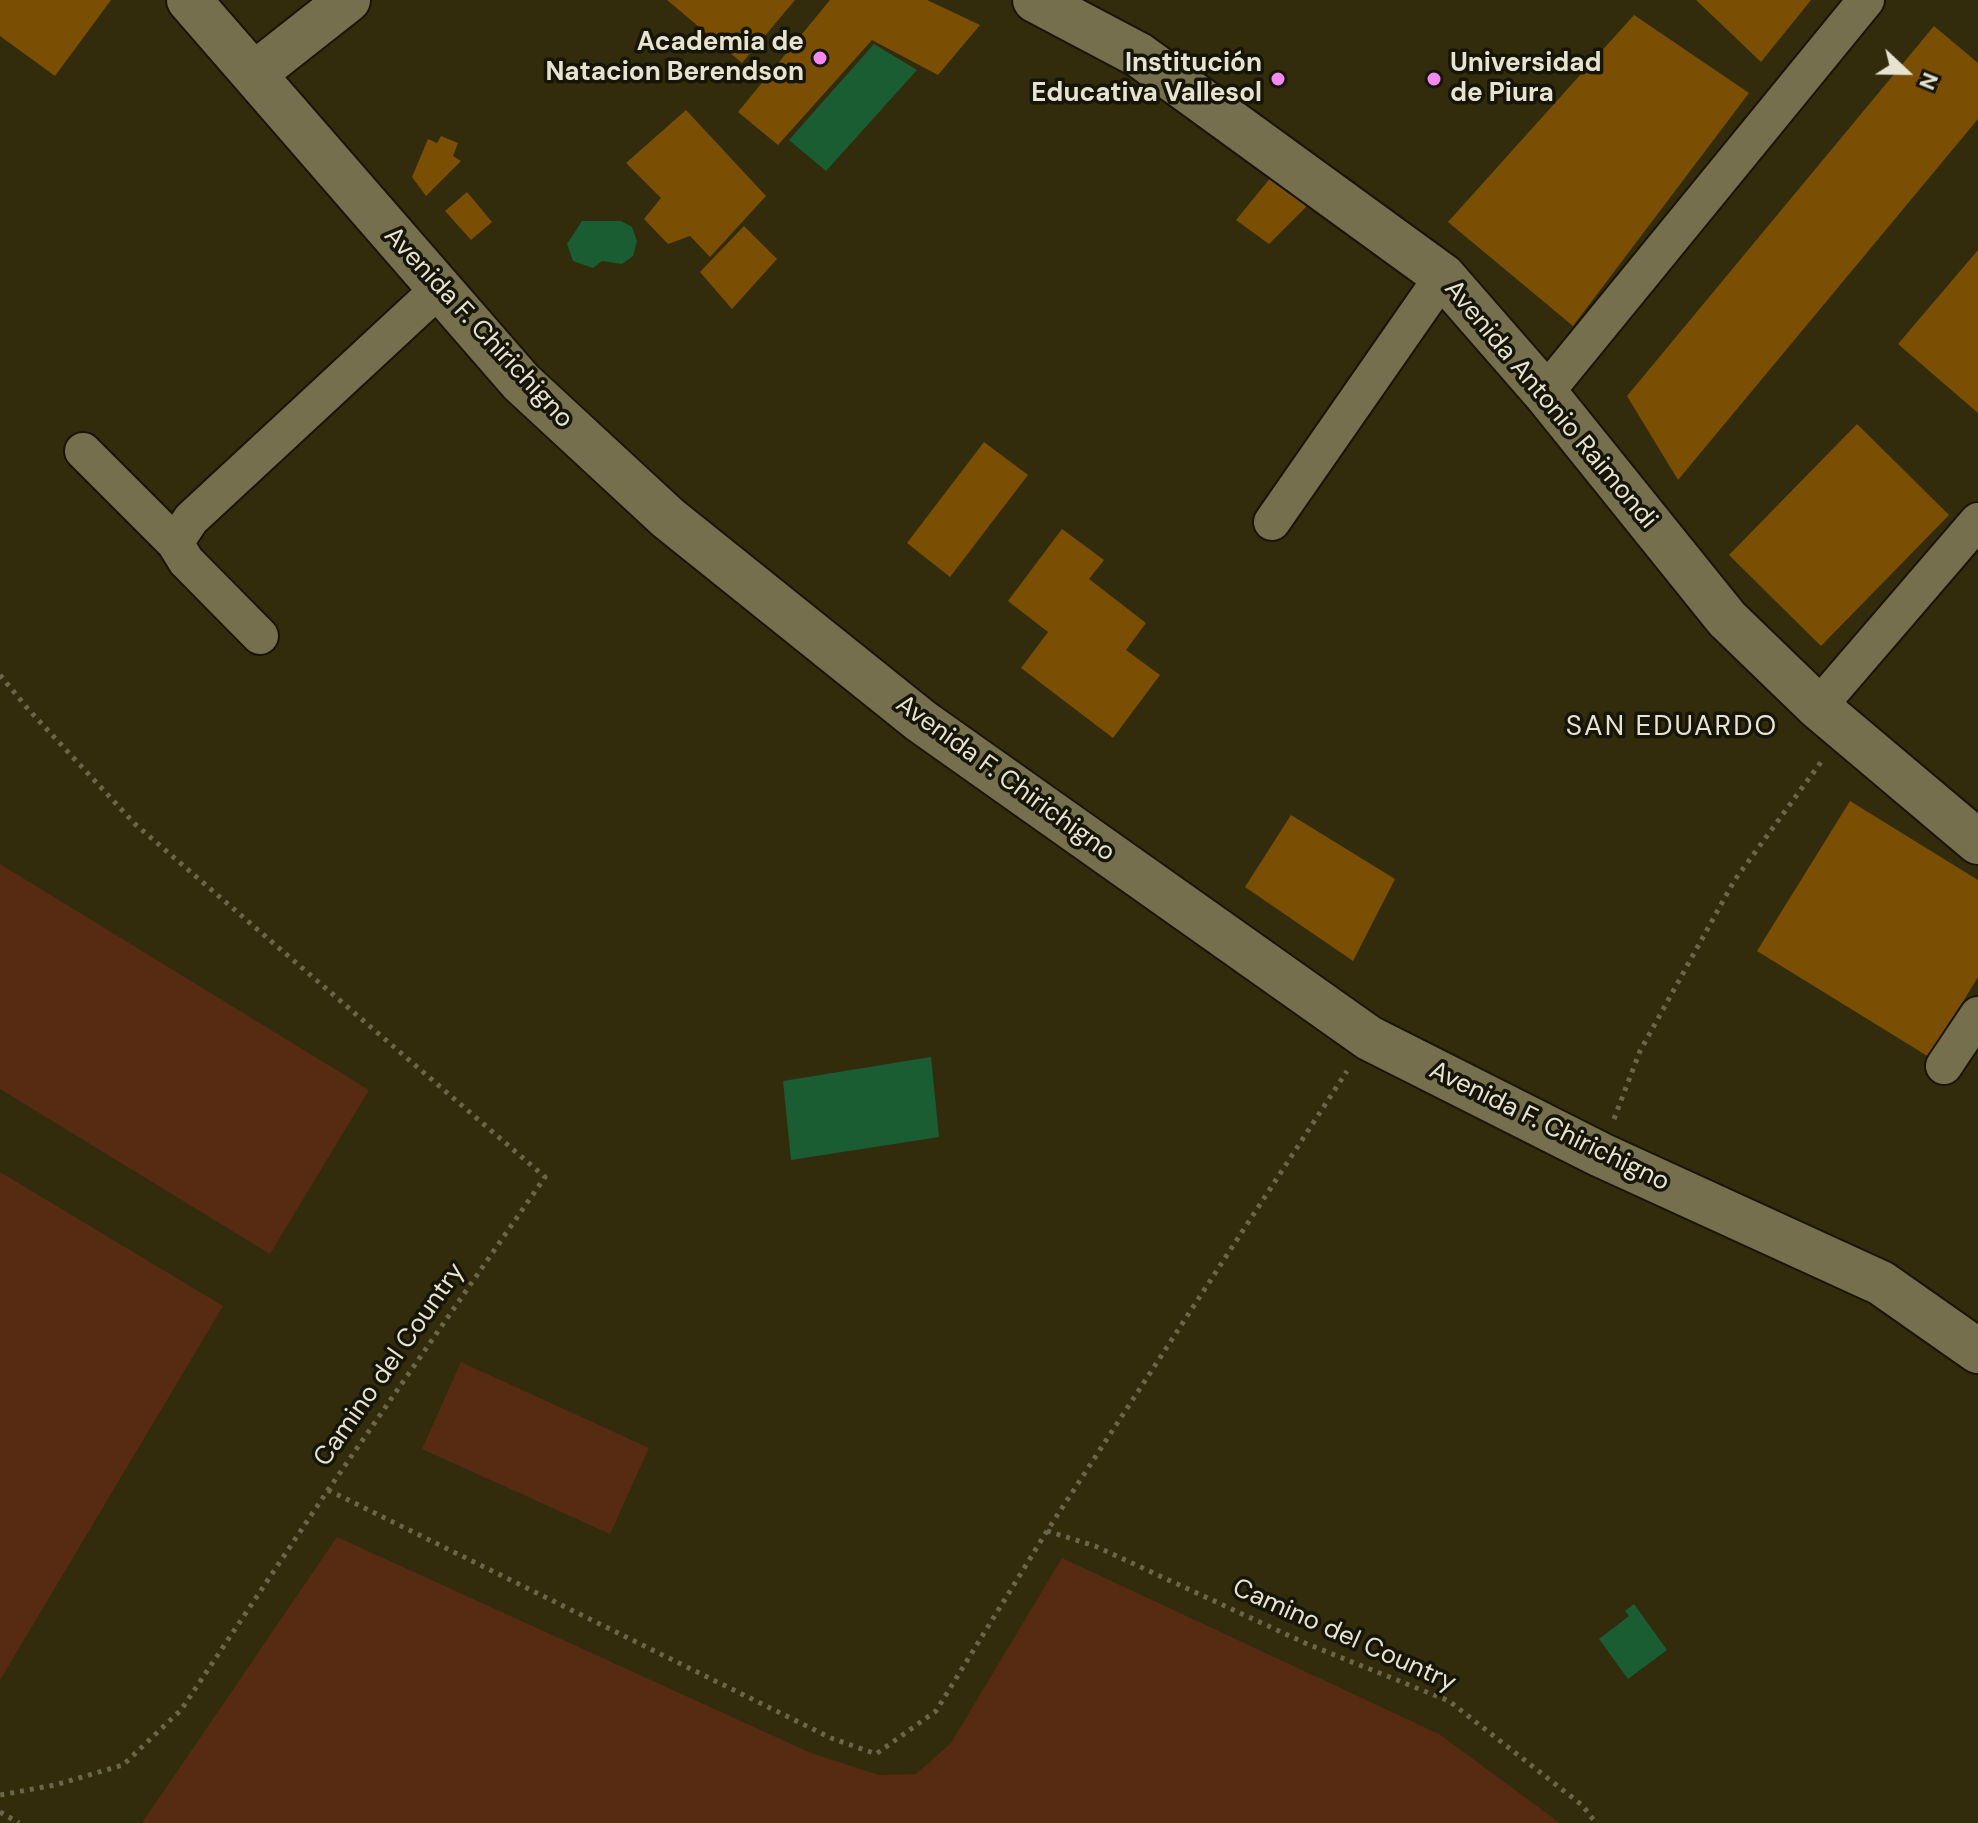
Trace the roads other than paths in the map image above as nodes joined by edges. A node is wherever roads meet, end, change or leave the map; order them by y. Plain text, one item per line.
1 (189, 0) edge
2 (348, 0) edge
3 (1035, 0) edge
4 (1866, 0) edge
5 (254, 74) junction
6 (1443, 276) junction
7 (439, 289) junction
8 (1545, 393) junction
9 (83, 451) dead end
10 (1978, 521) edge
11 (1272, 522) dead end
12 (175, 543) junction
13 (260, 636) dead end
14 (1831, 718) junction
15 (1978, 842) edge
16 (1978, 1015) edge
17 (1944, 1066) dead end
18 (1978, 1351) edge

1 - 5 street, Avenida F. Chirichigno
2 - 5 street
3 - 6 street, Avenida Antonio Raimondi
4 - 8 street
5 - 7 street, Avenida F. Chirichigno
6 - 8 street, Avenida Antonio Raimondi
6 - 11 street
7 - 12 street
7 - 18 street, Avenida F. Chirichigno
8 - 14 street, Avenida Antonio Raimondi
9 - 12 street
10 - 14 street
12 - 13 street
14 - 15 street, Avenida Antonio Raimondi
16 - 17 street

